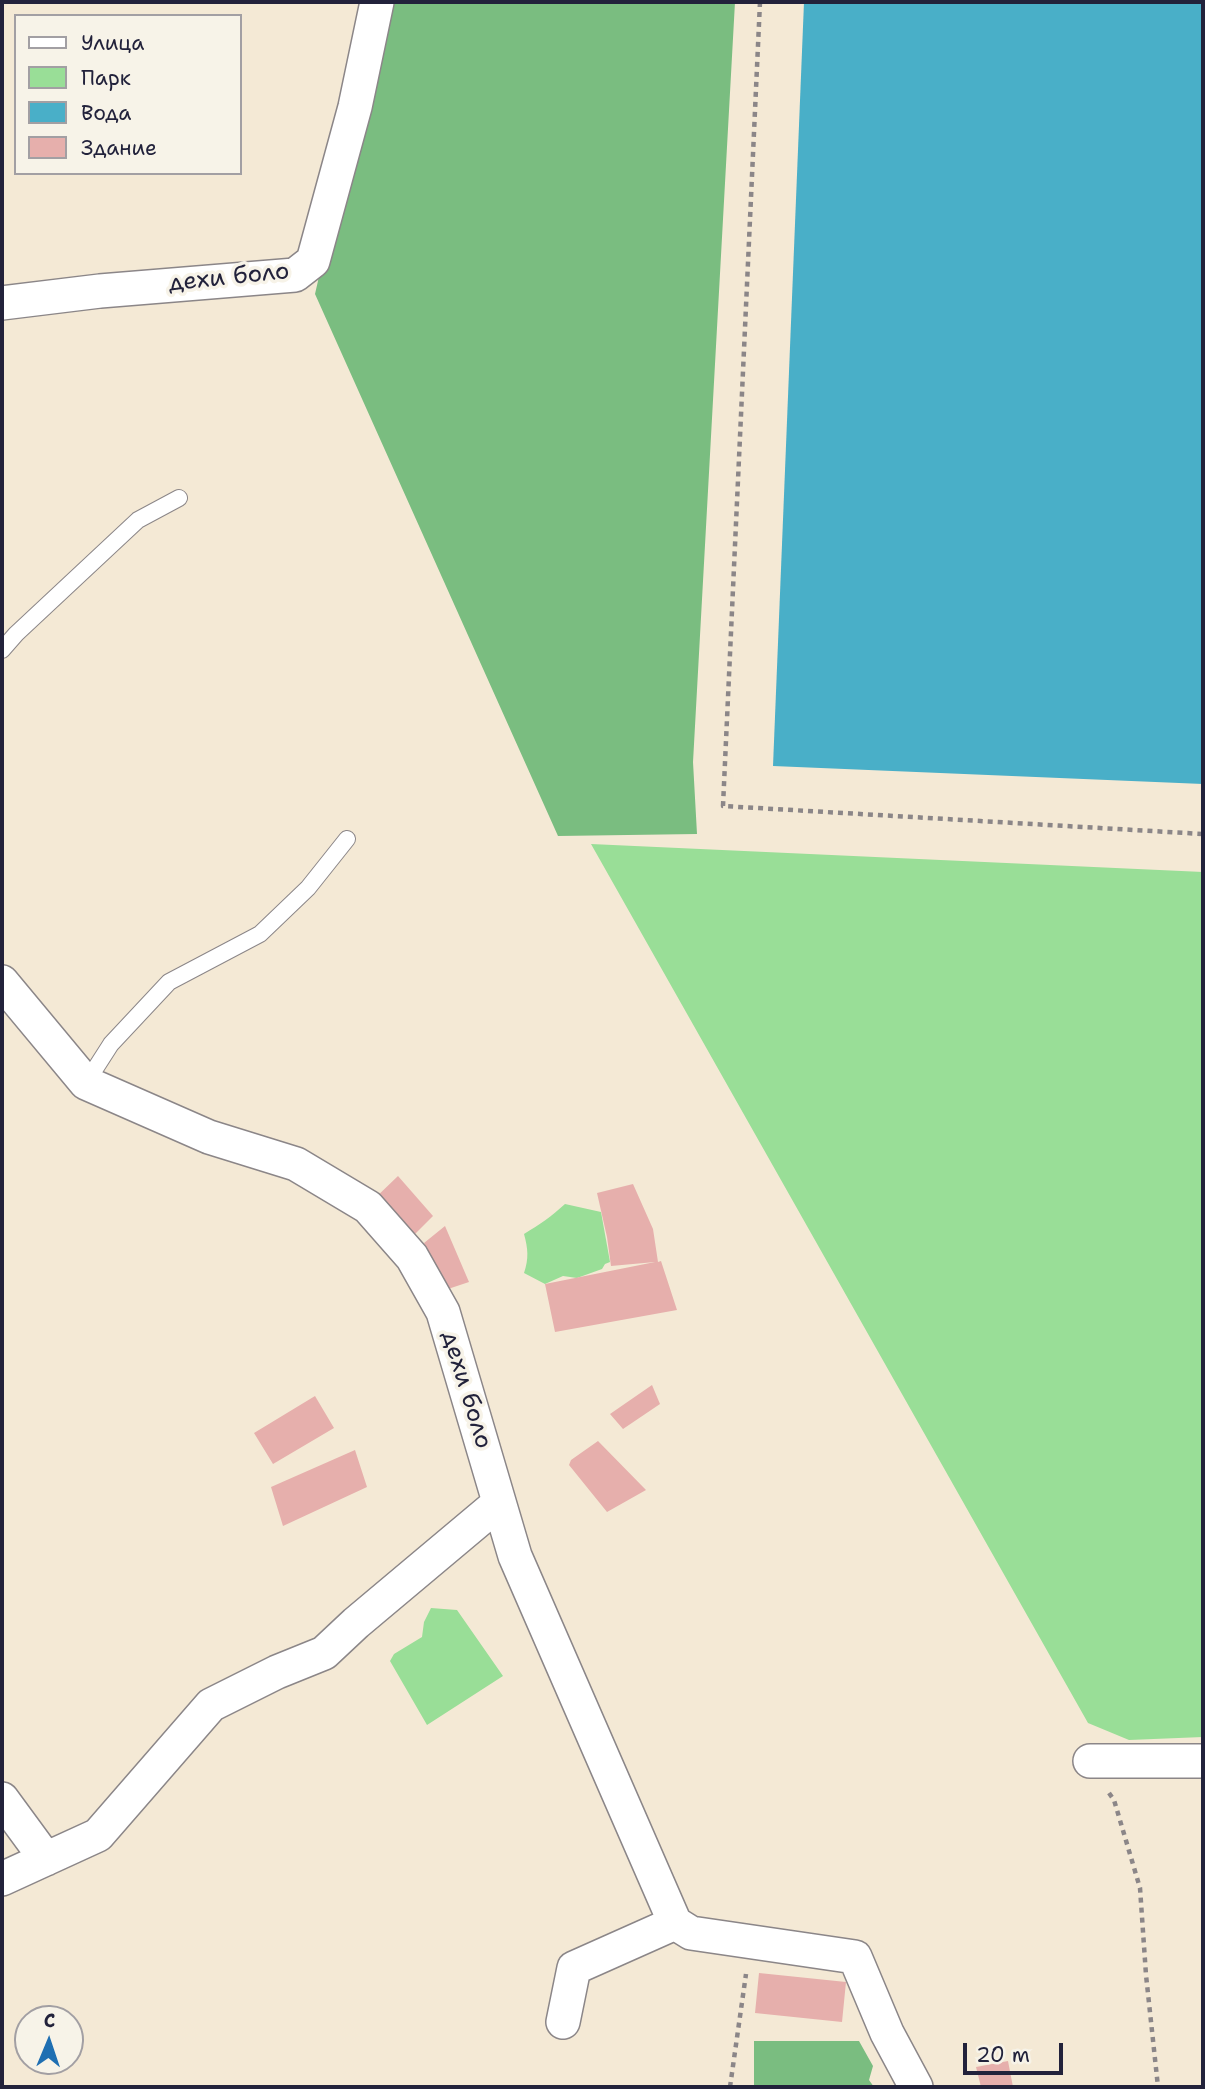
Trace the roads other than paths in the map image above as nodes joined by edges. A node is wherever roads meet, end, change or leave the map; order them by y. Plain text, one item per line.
1 (377, 2) edge
2 (2, 303) edge
3 (179, 498) dead end
4 (2, 650) edge
5 (347, 839) dead end
6 (2, 982) edge
7 (86, 1083) junction
8 (499, 1503) junction
9 (1203, 1761) edge
10 (1090, 1762) road end
11 (2, 1799) edge
12 (46, 1859) junction
13 (2, 1879) edge
14 (675, 1923) junction
15 (563, 2022) dead end
16 (916, 2087) edge

1 - 2 street, дехи боло
3 - 4 lane
5 - 7 lane
6 - 7 street, дехи боло
7 - 8 street, дехи боло
8 - 12 street
8 - 14 street, дехи боло
9 - 10 street
11 - 12 street
12 - 13 street
14 - 15 street
14 - 16 street

